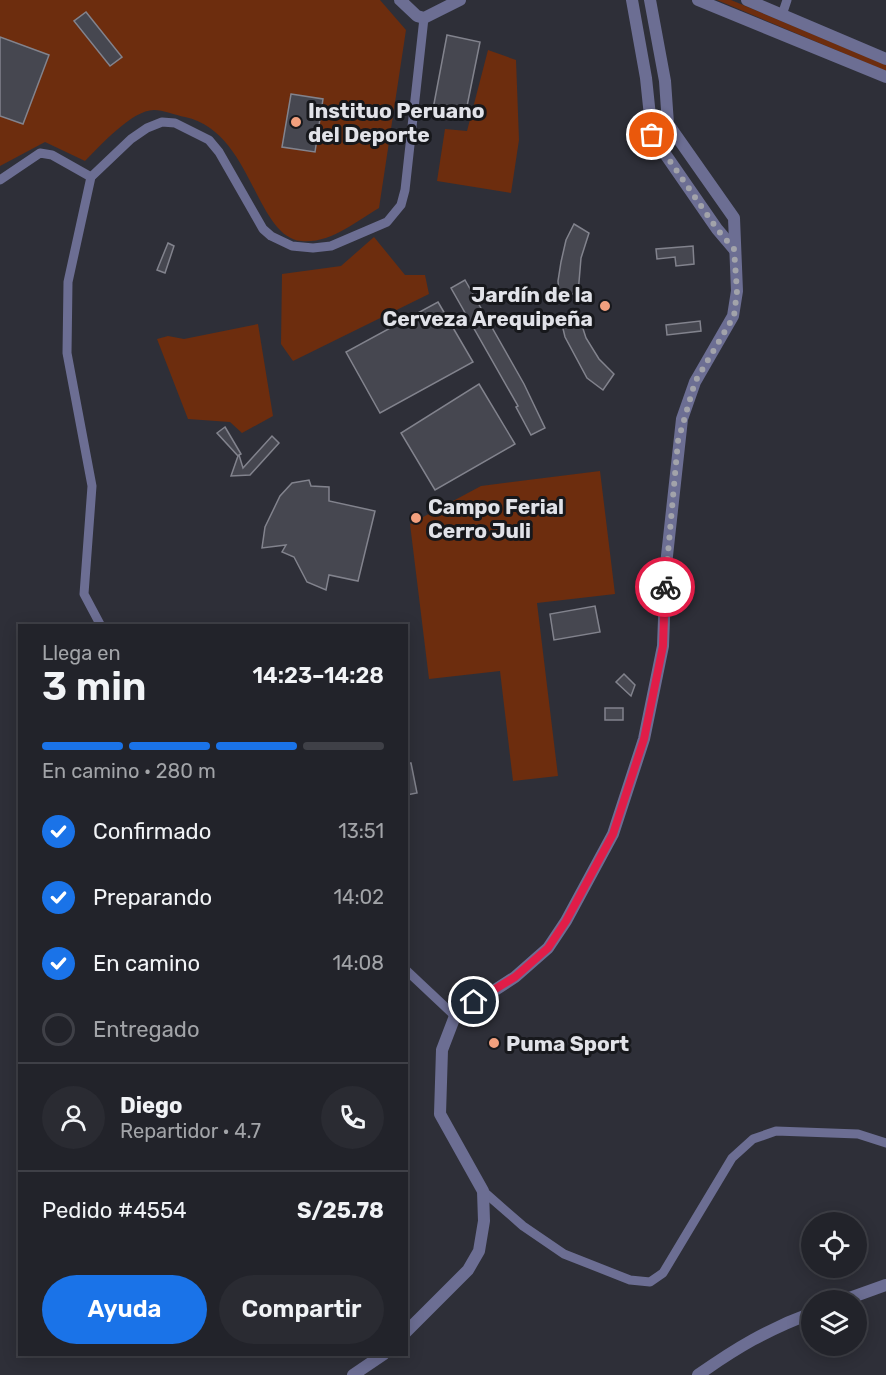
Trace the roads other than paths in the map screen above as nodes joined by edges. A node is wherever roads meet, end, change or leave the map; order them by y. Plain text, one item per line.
1 (400, 0) edge
2 (460, 0) edge
3 (632, 0) edge
4 (650, 0) edge
5 (698, 0) edge
6 (747, 0) edge
7 (787, 0) edge
8 (782, 15) junction
9 (424, 18) junction
10 (886, 59) edge
11 (886, 77) edge
12 (92, 177) junction
13 (0, 180) edge
14 (734, 249) junction
15 (99, 624) edge
16 (408, 972) edge
17 (455, 1016) junction
18 (886, 1143) edge
19 (483, 1191) junction
20 (886, 1285) edge
21 (867, 1292) edge
22 (801, 1318) edge
23 (408, 1330) edge
24 (381, 1356) edge
25 (353, 1375) edge
26 (698, 1375) edge

1 - 9 street
2 - 9 street
3 - 14 street
4 - 14 street
5 - 11 street
6 - 8 street
7 - 8 street
8 - 10 street
9 - 12 street
12 - 13 street
12 - 15 street
14 - 17 street
16 - 17 street
17 - 19 street
18 - 19 street
19 - 23 street
20 - 21 street
22 - 26 street
24 - 25 street

